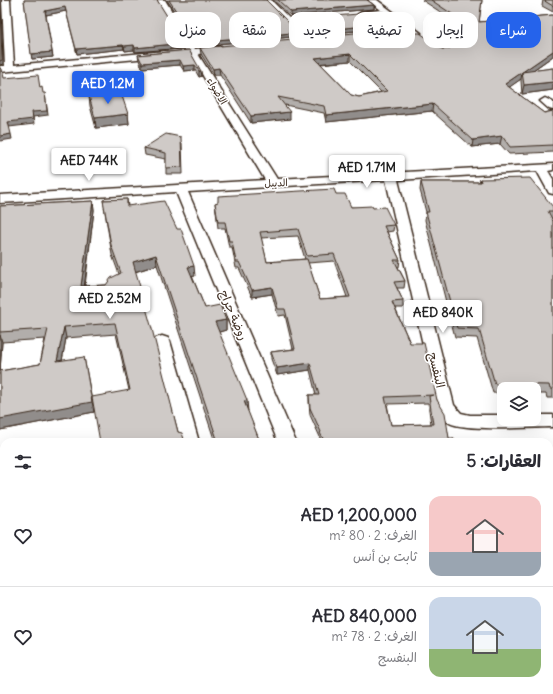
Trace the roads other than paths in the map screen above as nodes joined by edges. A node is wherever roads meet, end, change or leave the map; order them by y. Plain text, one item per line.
1 (6, 0) edge
2 (161, 0) edge
3 (267, 0) edge
4 (372, 0) edge
5 (388, 12) edge
6 (350, 15) edge
7 (353, 15) edge
8 (288, 20) edge
9 (232, 48) edge
10 (193, 52) junction
11 (10, 68) junction
12 (0, 69) edge
13 (553, 167) edge
14 (541, 168) junction
15 (391, 176) junction
16 (272, 183) junction
17 (180, 188) junction
18 (553, 190) edge
19 (0, 199) edge
20 (162, 341) dead end
21 (553, 421) edge
22 (189, 438) edge
23 (285, 438) edge

1 - 11 street
2 - 10 street, الاضواء
3 - 8 street
4 - 5 street
6 - 7 street
9 - 10 street
10 - 11 street
10 - 16 street, الاضواء
11 - 12 street
13 - 14 street, الديبل
14 - 15 street, الديبل
14 - 18 street
15 - 16 street, الديبل
15 - 21 street, البنفسج
16 - 17 street, الديبل
17 - 19 street, الديبل
17 - 23 street, روضة جراح
20 - 22 street

